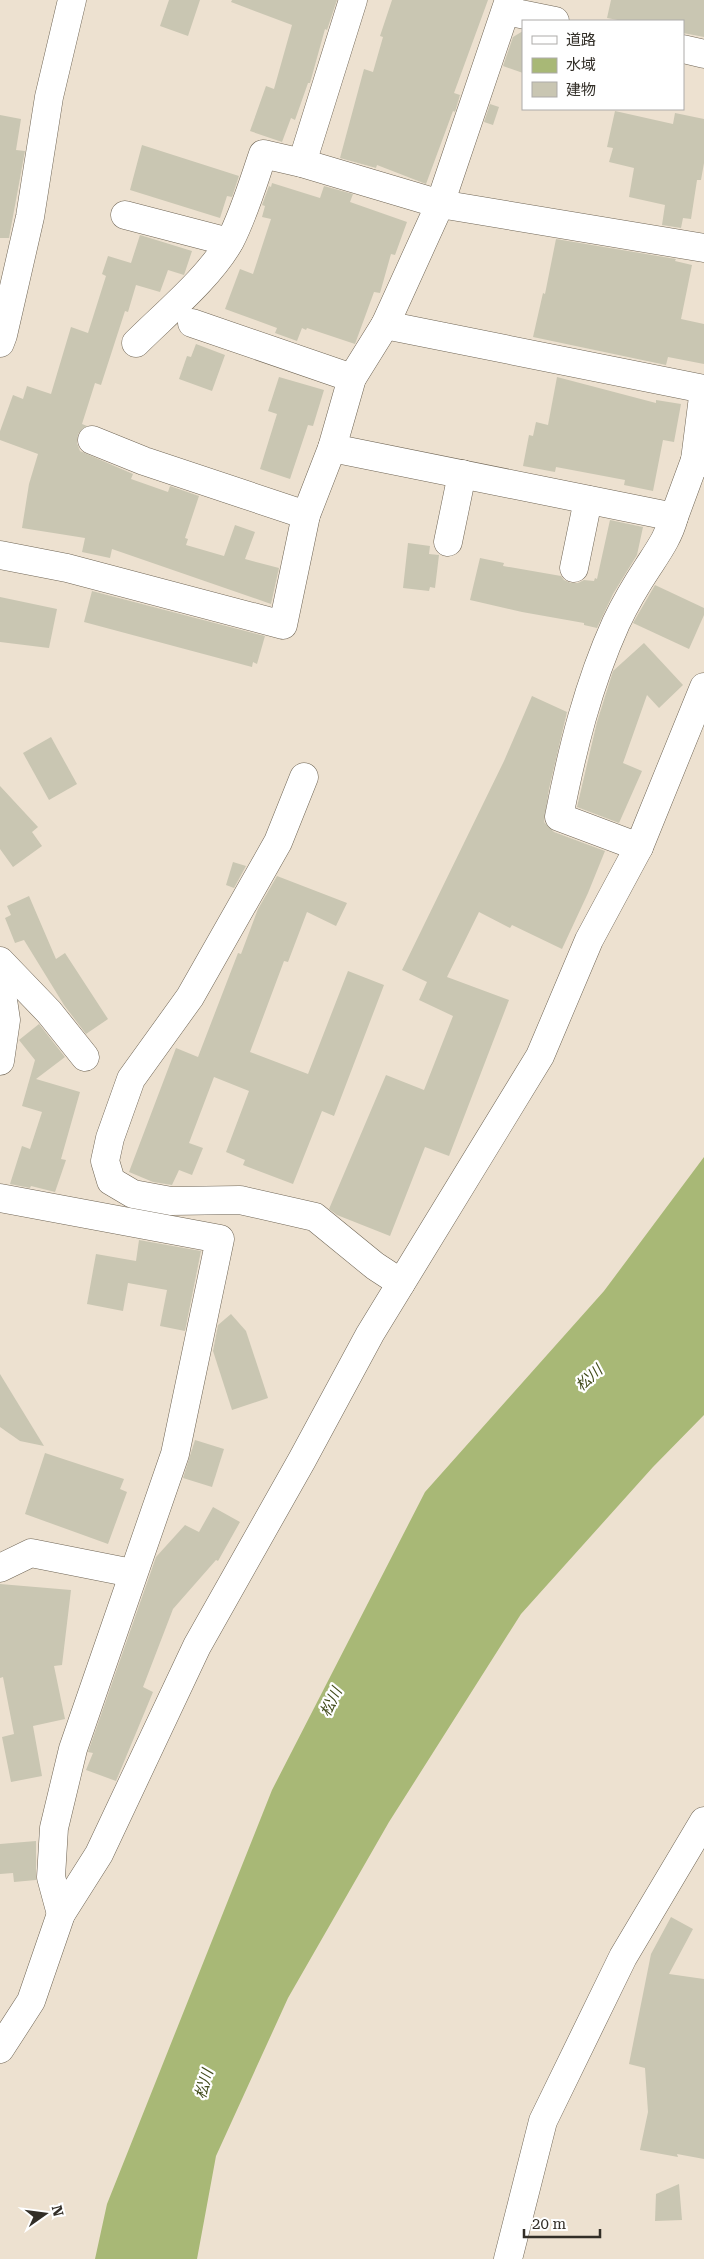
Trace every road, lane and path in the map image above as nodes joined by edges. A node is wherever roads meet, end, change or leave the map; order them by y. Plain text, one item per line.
1 (72, 0) edge
2 (353, 0) edge
3 (508, 5) edge
4 (552, 20) edge
5 (684, 49) edge
6 (704, 54) edge
7 (302, 163) junction
8 (440, 204) junction
9 (125, 215) dead end
10 (229, 242) junction
11 (704, 248) edge
12 (192, 323) dead end
13 (385, 325) junction
14 (0, 343) edge
15 (136, 343) dead end
16 (352, 378) junction
17 (92, 440) dead end
18 (332, 448) junction
19 (699, 461) edge
20 (462, 474) junction
21 (588, 500) junction
22 (306, 515) junction
23 (674, 517) junction
24 (448, 542) dead end
25 (0, 555) edge
26 (574, 568) dead end
27 (704, 687) edge
28 (304, 777) dead end
29 (639, 847) junction
30 (0, 961) edge
31 (0, 980) edge
32 (85, 1057) dead end
33 (0, 1061) edge
34 (0, 1198) edge
35 (401, 1283) junction
36 (0, 1568) edge
37 (132, 1573) junction
38 (704, 1821) edge
39 (61, 1914) junction
40 (0, 2049) edge
41 (508, 2259) edge

1 - 14 street
2 - 7 street
3 - 4 street
3 - 8 street
5 - 6 street
7 - 8 street
7 - 10 street
8 - 11 street
8 - 13 street
9 - 10 street
10 - 15 street
12 - 16 street
13 - 16 street
13 - 19 street
16 - 18 street
17 - 22 street
18 - 20 street
18 - 22 street
19 - 23 street
20 - 21 street
20 - 24 street
21 - 23 street
21 - 26 street
22 - 25 street
23 - 29 street
27 - 29 street
28 - 35 street
29 - 35 street
30 - 32 street
31 - 33 street
34 - 37 street
35 - 39 street
36 - 37 street
37 - 39 street
38 - 41 street
39 - 40 street

